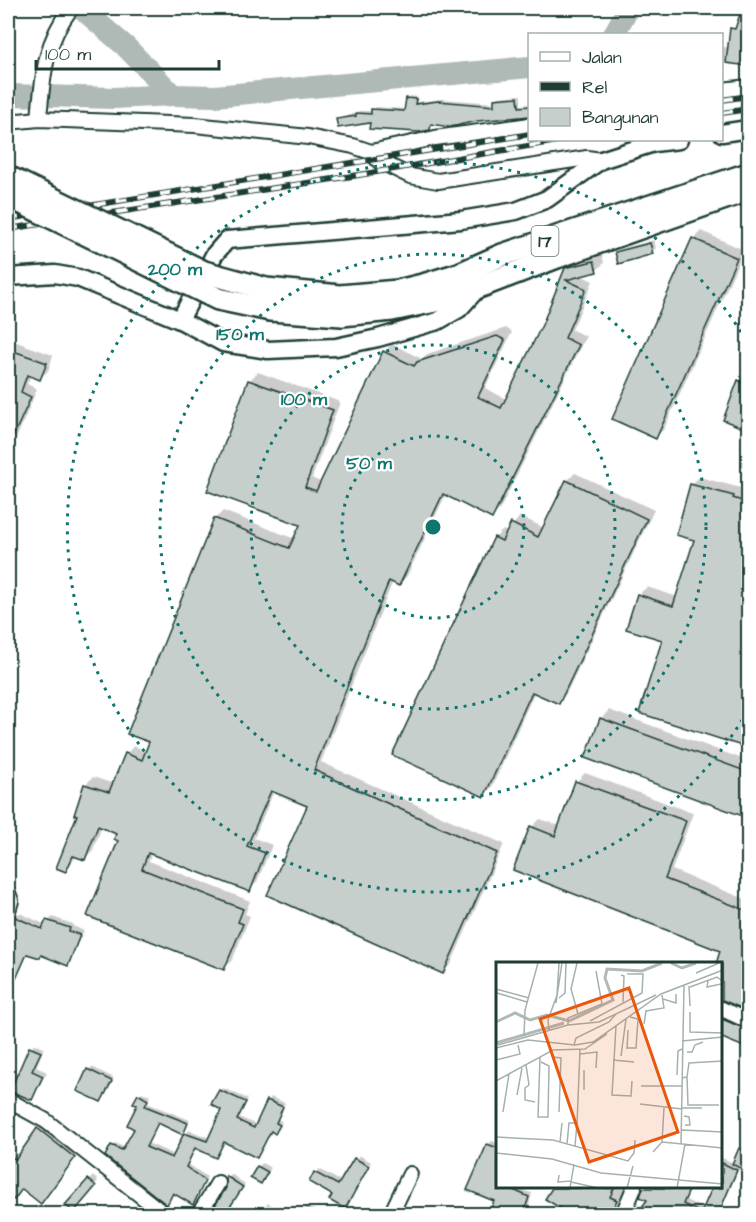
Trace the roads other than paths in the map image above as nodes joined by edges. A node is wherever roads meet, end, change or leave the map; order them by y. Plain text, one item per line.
1 (68, 10) edge
2 (748, 87) edge
3 (723, 90) edge
4 (40, 112) junction
5 (8, 122) edge
6 (528, 125) edge
7 (748, 129) edge
8 (723, 133) edge
9 (671, 141) edge
10 (371, 152) junction
11 (601, 160) junction
12 (748, 174) edge
13 (8, 177) edge
14 (748, 190) edge
15 (8, 196) edge
16 (8, 277) edge
17 (480, 287) junction
18 (341, 306) junction
19 (180, 320) junction
20 (8, 893) edge
21 (8, 911) edge
22 (723, 1009) edge
23 (748, 1021) edge
24 (8, 1100) edge
25 (410, 1174) dead end
26 (218, 1183) dead end
27 (634, 1189) edge
28 (164, 1215) edge
29 (199, 1215) edge
30 (391, 1215) edge
31 (623, 1215) edge

1 - 4 street
2 - 3 street
4 - 5 street
4 - 10 street
6 - 10 street
7 - 8 street
9 - 11 street
10 - 11 street
11 - 19 street
12 - 18 highway, 17
13 - 18 highway, 17, bridge
14 - 17 highway, 17
15 - 18 highway, 17, bridge
16 - 19 street
17 - 18 highway, 17
17 - 19 street
20 - 21 street
22 - 23 street
24 - 28 street
25 - 30 street
26 - 29 street
27 - 31 street

